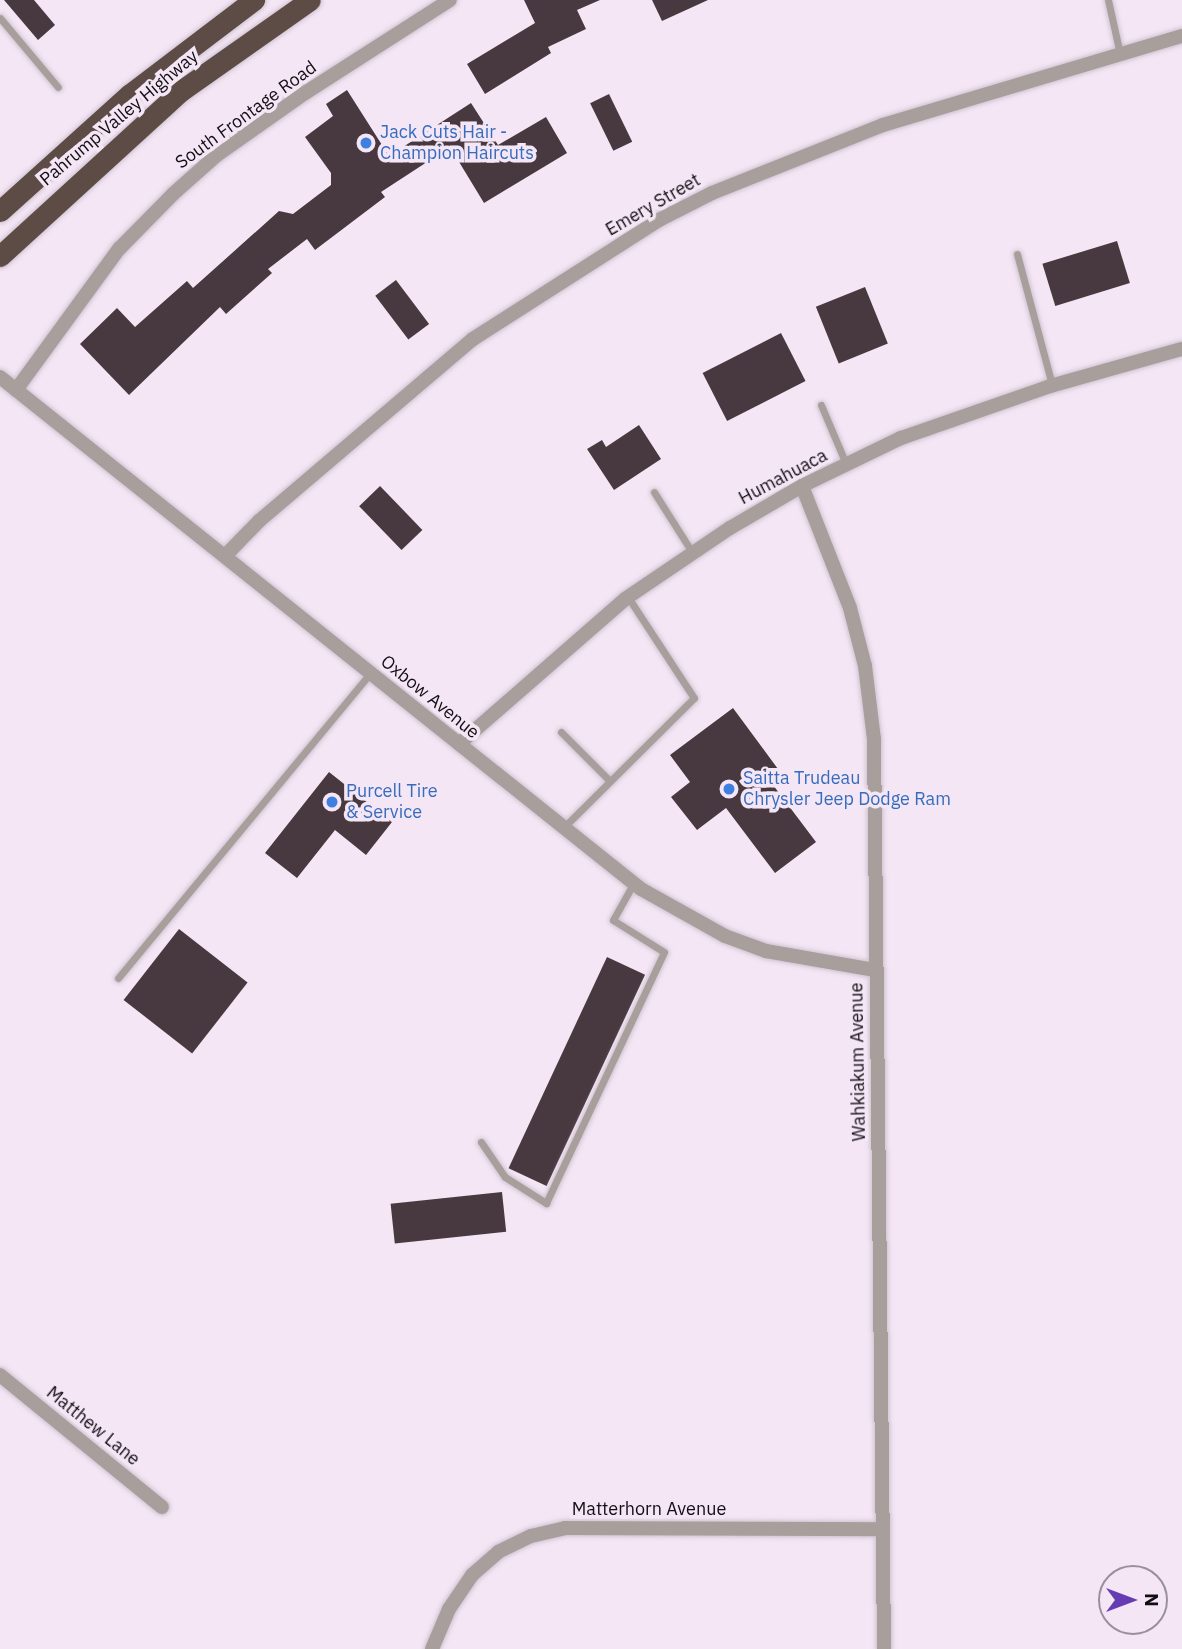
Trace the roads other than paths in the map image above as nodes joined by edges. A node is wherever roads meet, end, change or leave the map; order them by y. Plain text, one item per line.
1 (254, 0) edge
2 (310, 0) edge
3 (450, 0) edge
4 (1108, 0) edge
5 (0, 18) edge
6 (1182, 36) edge
7 (1120, 54) junction
8 (58, 87) dead end
9 (58, 157) junction
10 (0, 211) edge
11 (0, 230) edge
12 (1017, 254) dead end
13 (0, 256) edge
14 (1182, 349) edge
15 (0, 377) edge
16 (1052, 386) junction
17 (16, 390) junction
18 (821, 405) dead end
19 (847, 464) junction
20 (802, 486) junction
21 (654, 492) dead end
22 (692, 552) junction
23 (225, 556) junction
24 (628, 597) junction
25 (370, 673) junction
26 (561, 732) dead end
27 (459, 744) junction
28 (608, 779) junction
29 (563, 828) junction
30 (634, 883) junction
31 (875, 970) junction
32 (118, 978) dead end
33 (481, 1142) dead end
34 (0, 1375) edge
35 (162, 1507) dead end
36 (882, 1529) junction
37 (432, 1649) edge
38 (884, 1649) edge

1 - 9 highway, Pahrump Valley Highway
2 - 13 highway, Pahrump Valley Highway
3 - 17 street, South Frontage Road
4 - 7 lane
5 - 8 lane
6 - 7 street, Emery Street
7 - 23 street, Emery Street
9 - 10 highway, Pahrump Valley Highway
9 - 11 highway
12 - 16 lane
14 - 16 street, Humahuaca
15 - 17 street, Oxbow Avenue
16 - 19 street, Humahuaca
17 - 23 street, Oxbow Avenue
18 - 19 lane
19 - 20 street, Humahuaca
20 - 22 street, Humahuaca
20 - 31 street, Wahkiakum Avenue
21 - 22 lane
22 - 24 street, Humahuaca
23 - 25 street, Oxbow Avenue
24 - 27 street, Humahuaca
24 - 28 lane
25 - 27 street, Oxbow Avenue
25 - 32 lane
26 - 28 lane
27 - 29 street, Oxbow Avenue
28 - 29 lane
29 - 30 street, Oxbow Avenue
30 - 31 street, Oxbow Avenue
30 - 33 lane
31 - 36 street, Wahkiakum Avenue
34 - 35 street, Matthew Lane
36 - 37 street, Matterhorn Avenue
36 - 38 street, Wahkiakum Avenue

